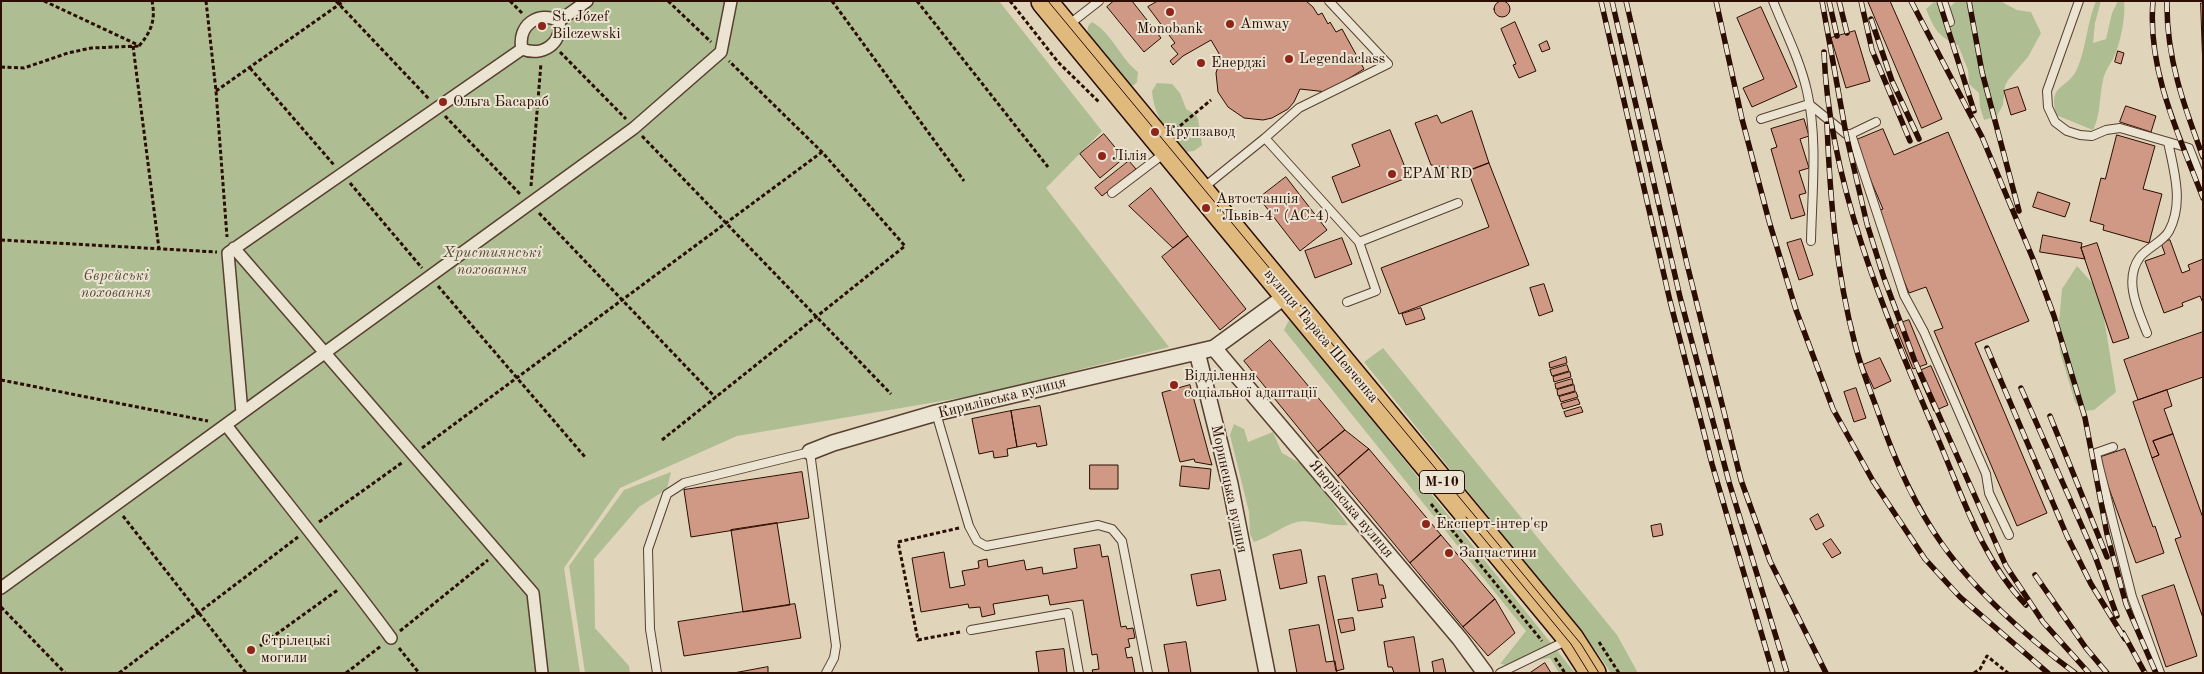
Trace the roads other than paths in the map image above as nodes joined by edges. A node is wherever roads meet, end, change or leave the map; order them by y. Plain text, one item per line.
1 (587, 1) edge
2 (731, 1) edge
3 (1044, 1) edge
4 (1099, 1) edge
5 (1329, 1) edge
6 (1773, 1) edge
7 (1943, 1) edge
8 (2079, 1) edge
9 (559, 21) junction
10 (1950, 22) dead end
11 (1066, 27) junction
12 (522, 49) junction
13 (1809, 104) junction
14 (1761, 119) dead end
15 (1876, 122) dead end
16 (1851, 134) junction
17 (1265, 138) junction
18 (1169, 142) junction
19 (2168, 142) junction
20 (2203, 184) edge
21 (1200, 190) junction
22 (1112, 193) dead end
23 (1458, 203) dead end
24 (1811, 241) dead end
25 (1359, 242) junction
26 (231, 251) junction
27 (1287, 294) junction
28 (1347, 302) dead end
29 (2147, 333) dead end
30 (1214, 348) junction
31 (1197, 352) junction
32 (325, 353) junction
33 (242, 413) junction
34 (936, 413) junction
35 (226, 425) junction
36 (2113, 447) dead end
37 (810, 452) junction
38 (2010, 535) dead end
39 (1, 588) edge
40 (971, 630) road end
41 (391, 638) road end
42 (1560, 644) junction
43 (542, 673) edge
44 (656, 673) edge
45 (826, 673) edge
46 (1079, 673) edge
47 (1148, 673) edge
48 (1267, 673) edge
49 (1485, 673) edge
50 (1500, 673) edge
51 (1593, 673) edge
52 (2160, 673) edge

1 - 9 street
2 - 32 street
3 - 11 main road, вулиця Тараса Шевченка / М-10
4 - 11 lane
5 - 17 lane
6 - 13 lane
7 - 10 lane
8 - 19 lane
9 - 12 street
9 - 12 street
11 - 18 main road, вулиця Тараса Шевченка / М-10
12 - 26 street
13 - 14 lane
13 - 16 lane
13 - 24 lane
15 - 16 lane
16 - 38 lane
17 - 21 lane
17 - 25 lane
18 - 21 main road, вулиця Тараса Шевченка / М-10
18 - 22 lane
19 - 20 lane
19 - 29 lane
21 - 27 main road, вулиця Тараса Шевченка / М-10
23 - 25 lane
25 - 28 lane
26 - 32 street
26 - 33 street
27 - 30 street
27 - 42 main road, вулиця Тараса Шевченка / М-10
30 - 31 street
30 - 49 street, Яворівська вулиця
31 - 34 street, Кирилівська вулиця
31 - 48 street, Моринецька вулиця
32 - 33 street
32 - 43 street
33 - 35 street
34 - 37 street, Кирилівська вулиця
34 - 47 lane
35 - 39 street
35 - 41 street
36 - 52 lane
37 - 44 lane
37 - 45 lane
40 - 46 lane
42 - 50 lane
42 - 51 main road, вулиця Тараса Шевченка / М-10

